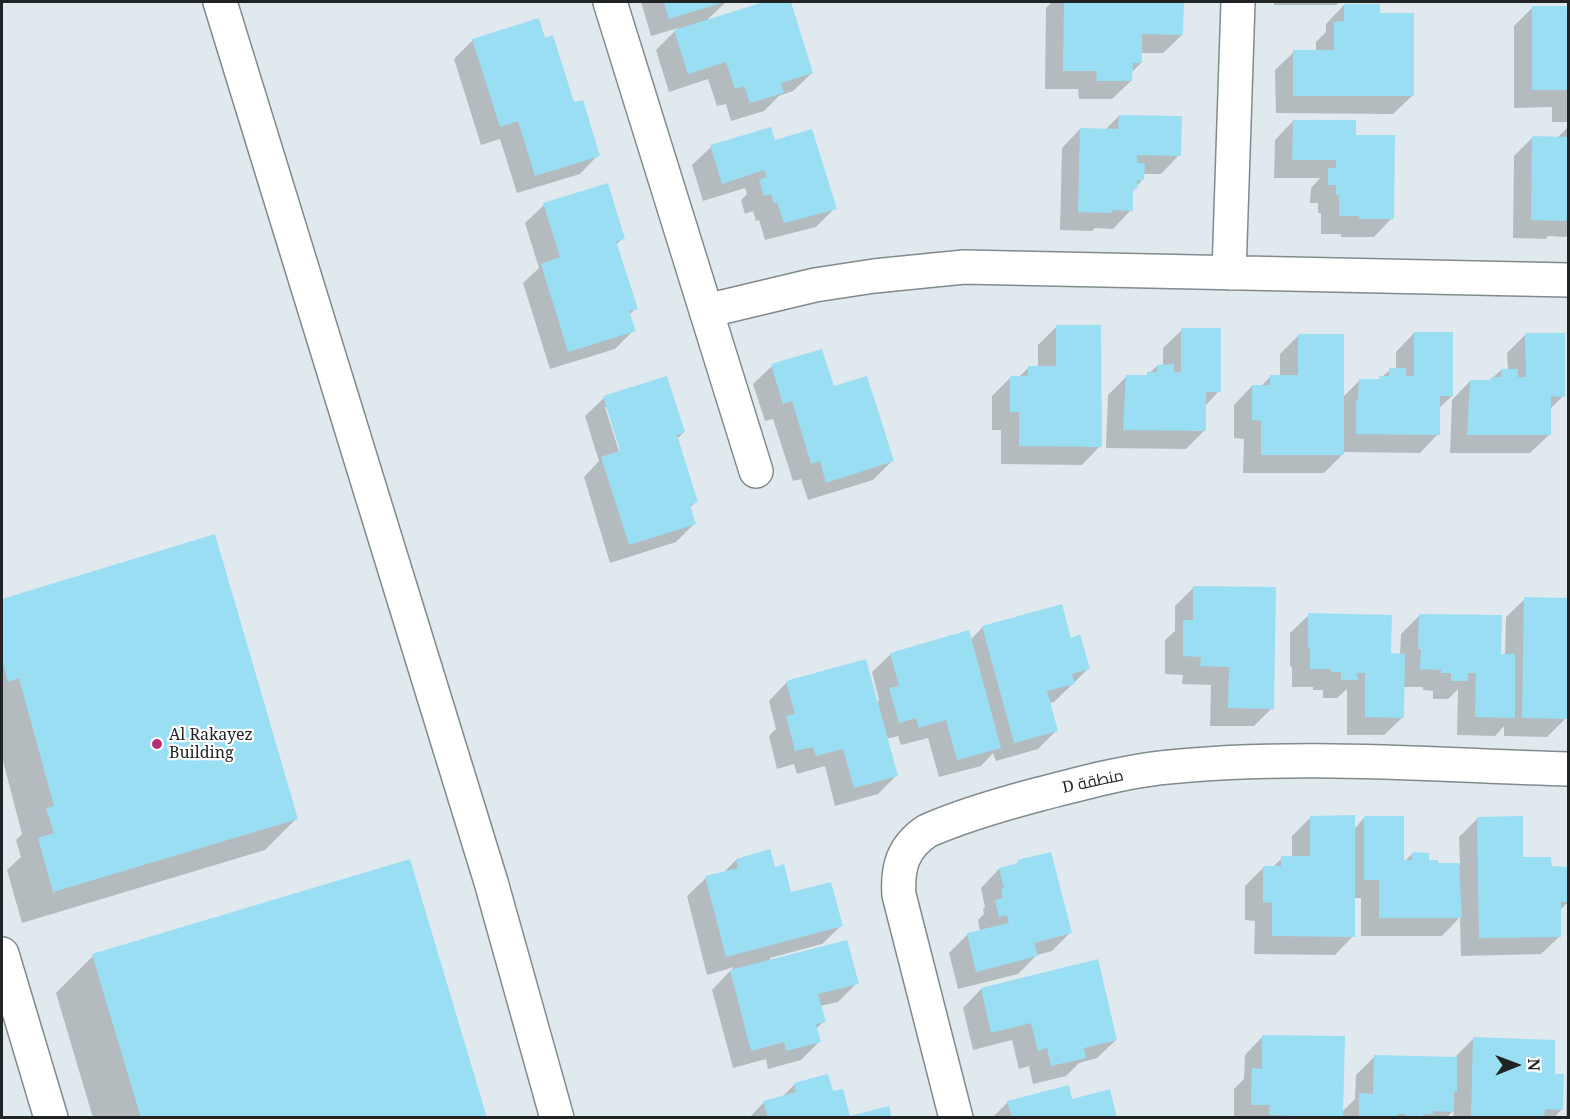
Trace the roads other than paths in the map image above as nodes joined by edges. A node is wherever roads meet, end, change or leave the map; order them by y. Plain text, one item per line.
1 (220, 2) edge
2 (610, 2) edge
3 (1238, 2) edge
4 (1229, 273) junction
5 (1569, 280) edge
6 (706, 311) junction
7 (756, 471) dead end
8 (1569, 769) edge
9 (2, 954) edge
10 (51, 1118) edge
11 (557, 1118) edge
12 (956, 1118) edge

1 - 11 street
2 - 6 street
3 - 4 street
4 - 5 street
4 - 6 street
6 - 7 street
8 - 12 street, D منطقة
9 - 10 street

